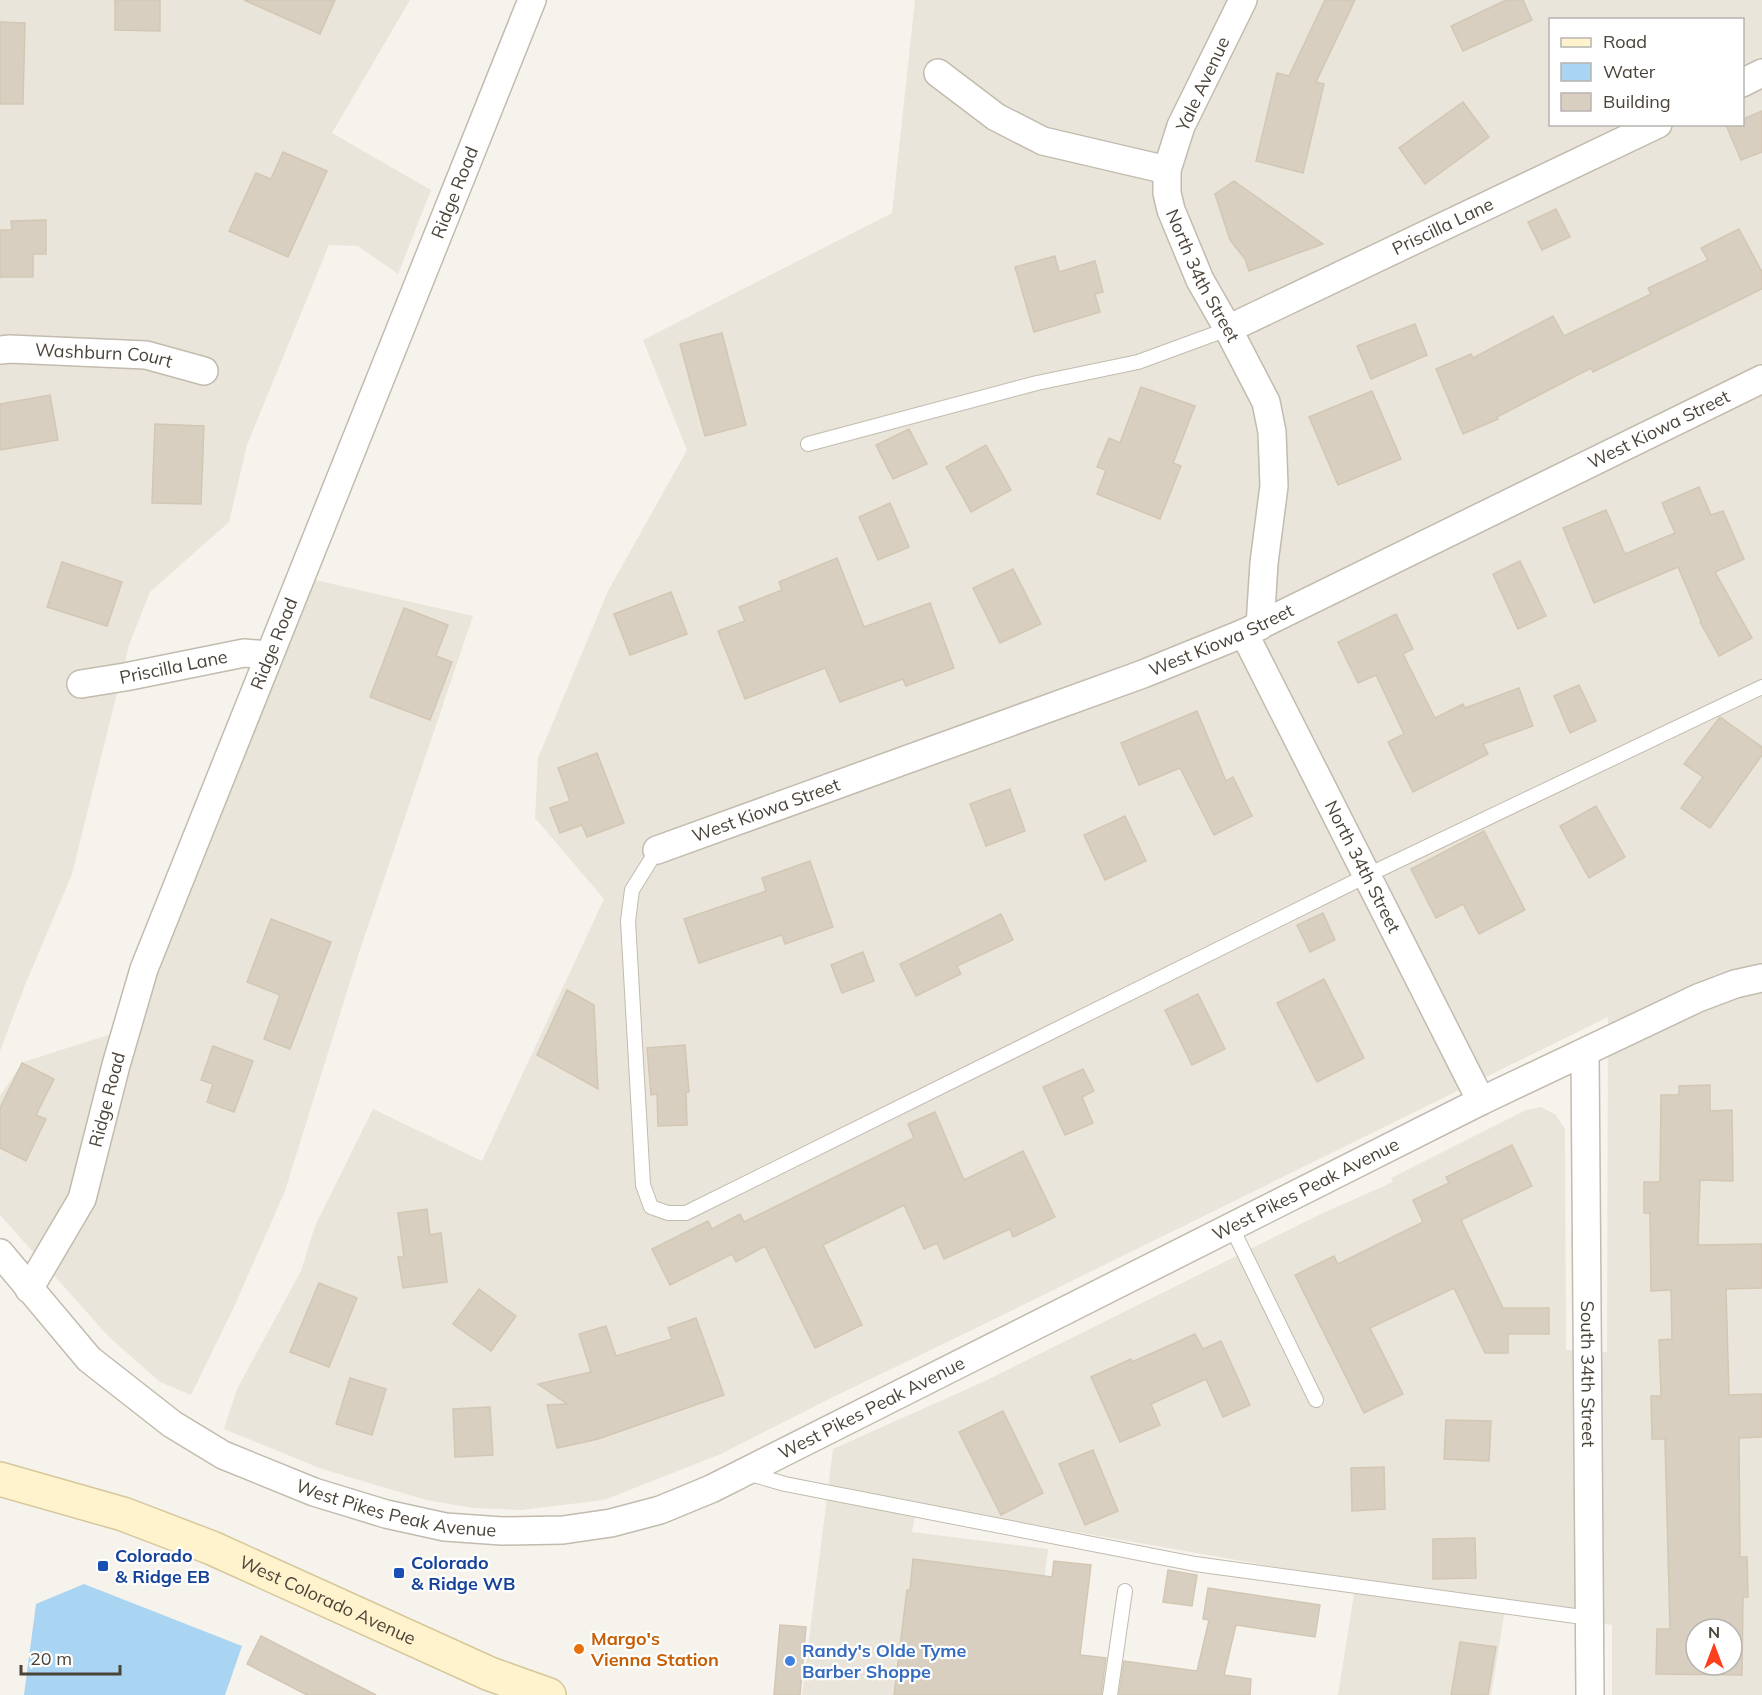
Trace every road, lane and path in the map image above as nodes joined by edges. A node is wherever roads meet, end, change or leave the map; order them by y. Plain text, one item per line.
1 (532, 0) edge
2 (1243, 0) edge
3 (938, 73) dead end
4 (1762, 73) edge
5 (1744, 82) edge
6 (1654, 126) edge
7 (1167, 170) junction
8 (1228, 329) junction
9 (0, 350) edge
10 (204, 371) dead end
11 (1762, 379) edge
12 (808, 444) dead end
13 (1252, 630) junction
14 (268, 655) junction
15 (81, 684) dead end
16 (1762, 687) edge
17 (657, 850) joint
18 (1368, 875) junction
19 (1762, 978) edge
20 (1585, 1053) junction
21 (1481, 1101) junction
22 (1232, 1228) junction
23 (0, 1253) edge
24 (29, 1289) junction
25 (1316, 1400) dead end
26 (745, 1473) junction
27 (1, 1483) edge
28 (1125, 1591) dead end
29 (1590, 1618) junction
30 (549, 1695) edge
31 (1110, 1695) edge
32 (1590, 1695) edge

1 - 14 street, Ridge Road
2 - 7 street, Yale Avenue
3 - 7 street
4 - 5 street
6 - 8 street, Priscilla Lane
7 - 8 street, North 34th Street
8 - 12 lane
8 - 13 street, North 34th Street
9 - 10 street, Washburn Court
11 - 13 street, West Kiowa Street
13 - 17 street, West Kiowa Street
13 - 18 street, North 34th Street
14 - 15 street, Priscilla Lane
14 - 24 street, Ridge Road
16 - 18 lane
17 - 18 lane
18 - 21 street, North 34th Street
19 - 20 street, West Pikes Peak Avenue
20 - 21 street, West Pikes Peak Avenue
20 - 29 street, South 34th Street
21 - 22 street, West Pikes Peak Avenue
22 - 25 lane
22 - 26 street, West Pikes Peak Avenue
23 - 24 street, West Pikes Peak Avenue
24 - 26 street, West Pikes Peak Avenue
26 - 29 lane
27 - 30 main road, West Colorado Avenue
28 - 31 lane
29 - 32 street, South 34th Street

